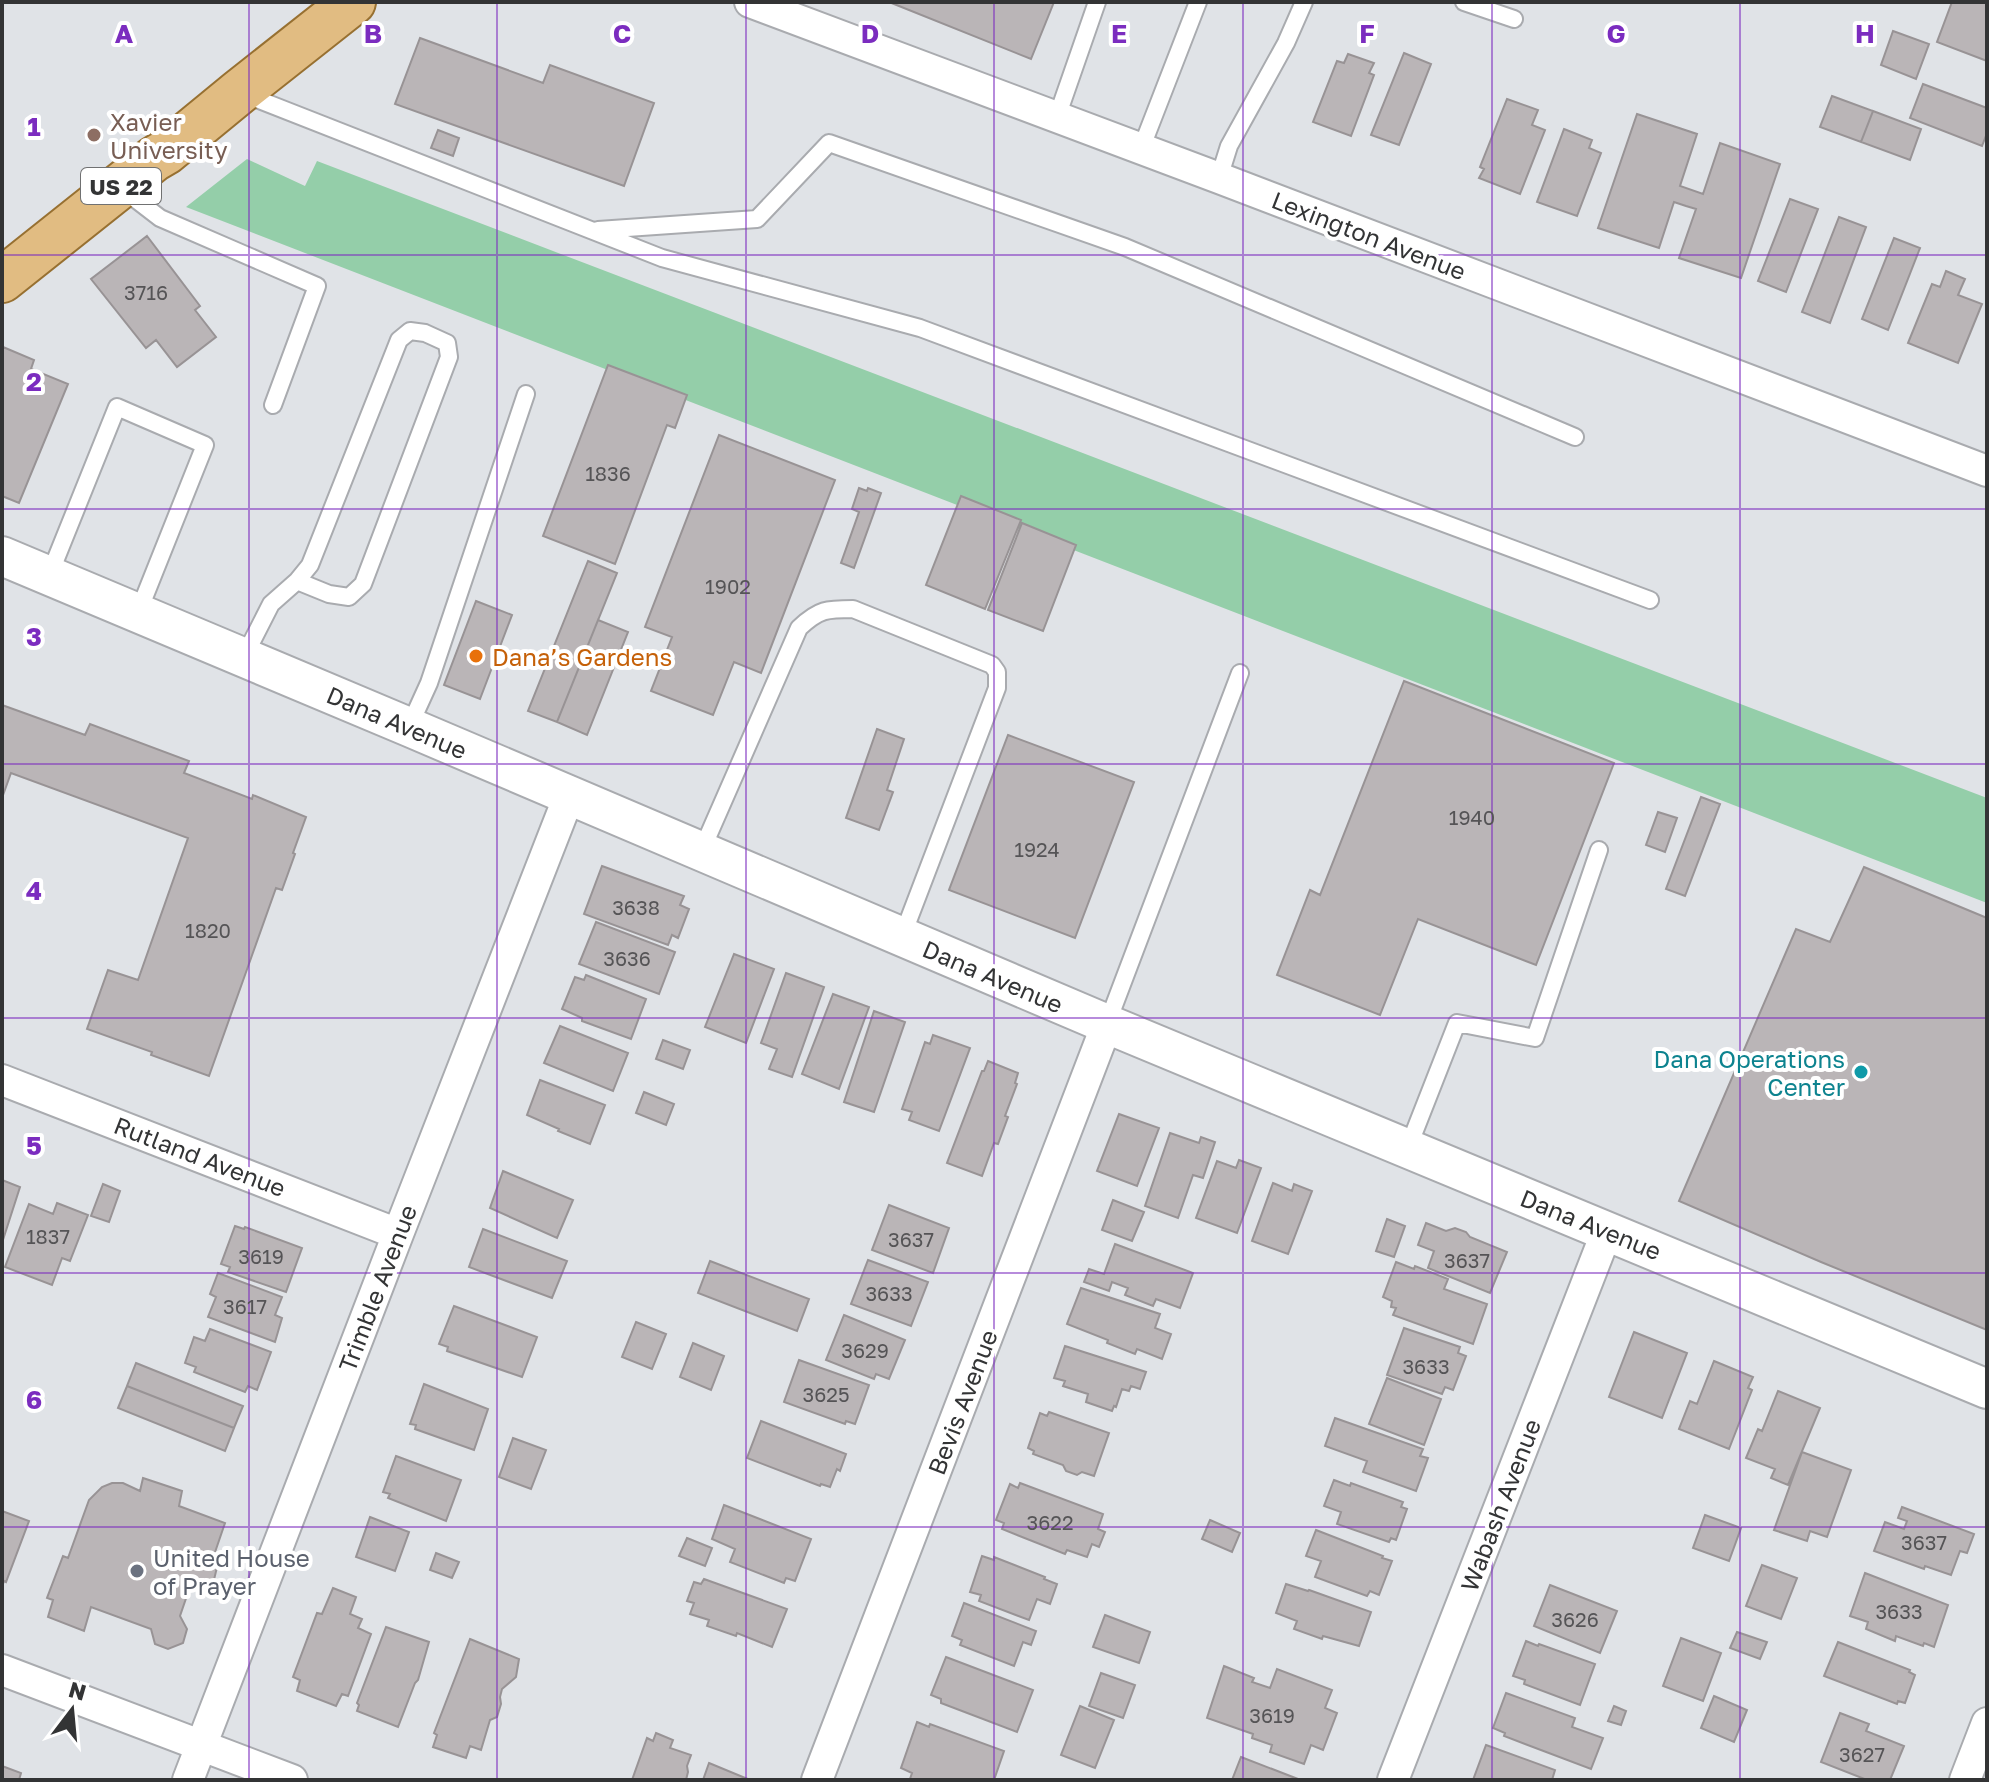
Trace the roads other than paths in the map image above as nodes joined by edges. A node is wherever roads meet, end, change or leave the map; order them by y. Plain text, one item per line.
1 (353, 2) edge
2 (750, 2) edge
3 (1097, 2) edge
4 (1198, 2) edge
5 (1304, 2) edge
6 (1464, 2) edge
7 (1514, 19) dead end
8 (239, 92) junction
9 (1057, 117) junction
10 (1141, 149) junction
11 (1219, 178) junction
12 (119, 187) junction
13 (593, 230) junction
14 (2, 280) edge
15 (526, 394) dead end
16 (273, 405) dead end
17 (1575, 437) dead end
18 (1987, 471) edge
19 (2, 556) edge
20 (49, 576) junction
21 (297, 581) junction
22 (1650, 600) dead end
23 (138, 613) junction
24 (244, 657) junction
25 (1240, 673) dead end
26 (409, 727) junction
27 (569, 796) junction
28 (1599, 850) dead end
29 (701, 852) junction
30 (902, 937) junction
31 (1107, 1024) junction
32 (2, 1080) edge
33 (1408, 1148) junction
34 (1607, 1231) junction
35 (398, 1234) junction
36 (1987, 1389) edge
37 (2, 1670) edge
38 (1987, 1723) edge
39 (202, 1745) junction
40 (188, 1780) edge
41 (292, 1780) edge
42 (817, 1780) edge
43 (1393, 1780) edge
44 (1965, 1780) edge

1 - 8 main road, US 22
2 - 9 street, Lexington Avenue
3 - 9 lane
4 - 10 lane
5 - 11 lane
6 - 7 lane
8 - 12 main road, US 22
8 - 13 lane
9 - 10 street, Lexington Avenue
10 - 11 street, Lexington Avenue
11 - 18 street, Lexington Avenue
12 - 14 main road, US 22
12 - 16 lane
13 - 17 lane
13 - 22 lane
15 - 26 lane
19 - 20 street, Dana Avenue
20 - 23 street, Dana Avenue
20 - 23 lane
21 - 21 lane
21 - 24 lane
23 - 24 street, Dana Avenue
24 - 26 street, Dana Avenue
25 - 31 lane
26 - 27 street, Dana Avenue
27 - 29 street, Dana Avenue
27 - 35 street, Trimble Avenue
28 - 33 lane
29 - 30 street, Dana Avenue
29 - 30 lane
30 - 31 street, Dana Avenue
31 - 33 street, Dana Avenue
31 - 42 street, Bevis Avenue
32 - 35 street, Rutland Avenue
33 - 34 street, Dana Avenue
34 - 36 street, Dana Avenue
34 - 43 street, Wabash Avenue
35 - 39 street, Trimble Avenue
37 - 39 street
38 - 44 street
39 - 40 street, Trimble Avenue
39 - 41 street

